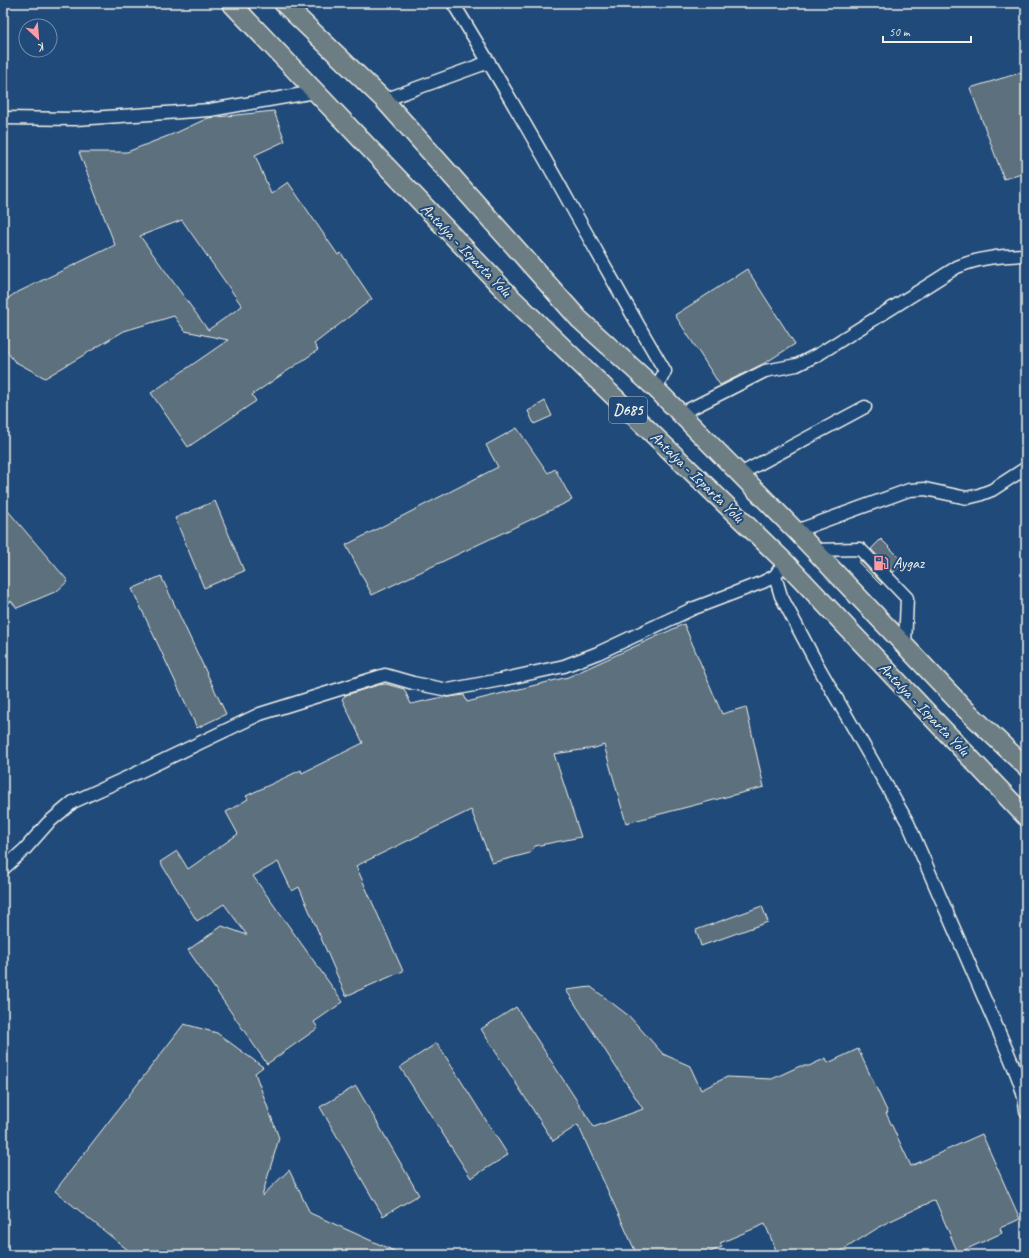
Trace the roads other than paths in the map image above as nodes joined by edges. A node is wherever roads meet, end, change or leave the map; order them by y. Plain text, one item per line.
1 (231, 3) edge
2 (283, 3) edge
3 (453, 3) edge
4 (489, 62) junction
5 (315, 92) junction
6 (384, 100) junction
7 (3, 118) edge
8 (1026, 255) edge
9 (656, 389) junction
10 (865, 407) dead end
11 (680, 414) junction
12 (1026, 468) edge
13 (740, 474) junction
14 (796, 531) junction
15 (813, 550) junction
16 (780, 569) junction
17 (905, 646) junction
18 (1026, 767) edge
19 (1026, 817) edge
20 (3, 869) edge
21 (1026, 1112) edge

1 - 5 highway, Antalya - Isparta Yolu / D685
2 - 6 highway, Antalya - Isparta Yolu / D685
3 - 4 street
4 - 6 street
4 - 9 street
5 - 7 street
5 - 16 highway, Antalya - Isparta Yolu / D685
6 - 9 highway, Antalya - Isparta Yolu / D685
8 - 11 street
9 - 11 highway, Antalya - Isparta Yolu / D685
10 - 13 street
11 - 13 highway, Antalya - Isparta Yolu / D685
12 - 14 street
13 - 14 highway, Antalya - Isparta Yolu / D685
14 - 15 highway, Antalya - Isparta Yolu / D685
15 - 17 highway, Antalya - Isparta Yolu / D685
15 - 17 street
16 - 19 highway, Antalya - Isparta Yolu / D685
16 - 20 street
16 - 21 street
17 - 18 highway, Antalya - Isparta Yolu / D685

